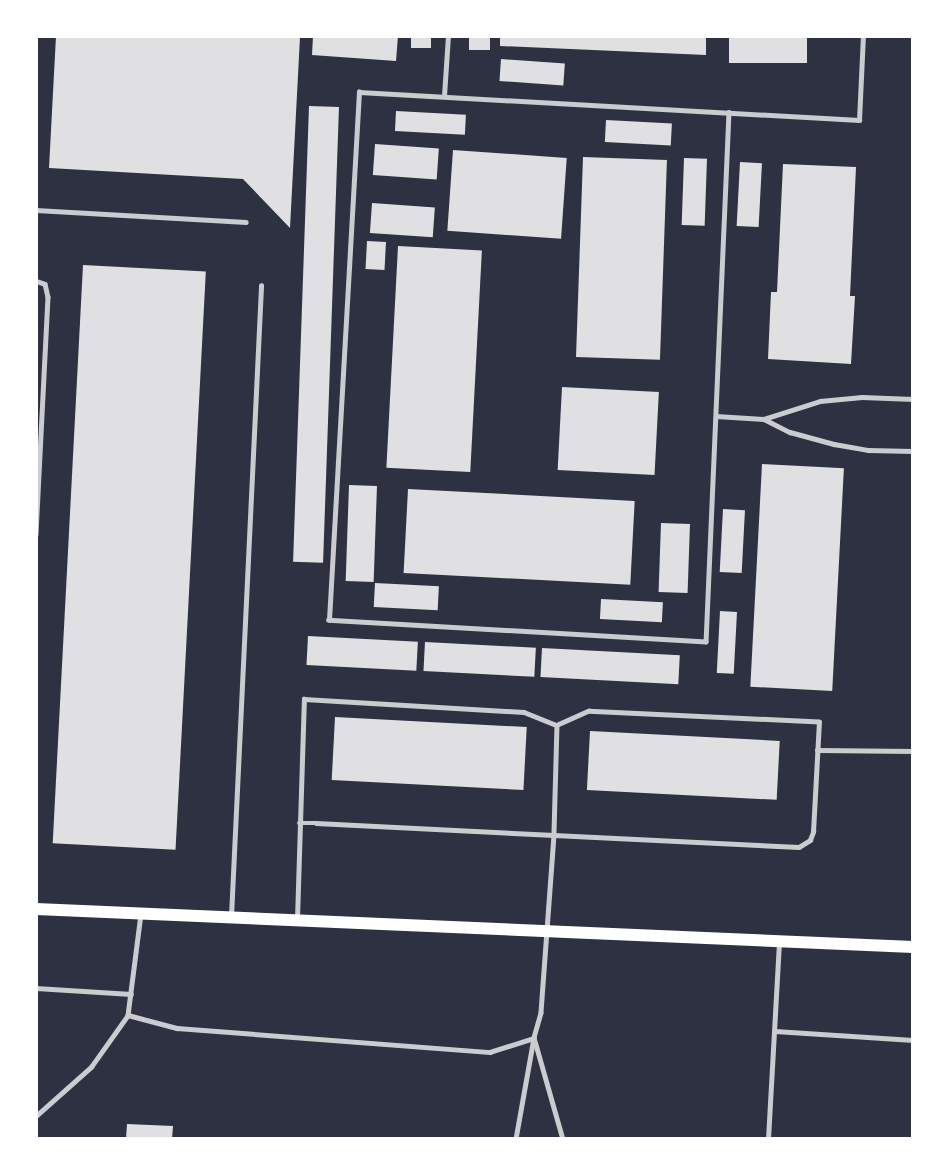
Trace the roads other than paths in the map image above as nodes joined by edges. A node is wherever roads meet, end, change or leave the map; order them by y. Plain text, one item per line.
1 (448, 36) edge
2 (863, 36) edge
3 (444, 96) junction
4 (729, 112) junction
5 (36, 210) edge
6 (246, 222) dead end
7 (36, 281) edge
8 (261, 286) dead end
9 (913, 399) edge
10 (716, 417) junction
11 (764, 419) junction
12 (913, 451) edge
13 (36, 535) edge
14 (557, 725) junction
15 (818, 750) junction
16 (913, 751) edge
17 (299, 823) junction
18 (554, 835) junction
19 (36, 909) edge
20 (141, 914) junction
21 (231, 919) junction
22 (297, 922) junction
23 (547, 932) junction
24 (779, 942) junction
25 (913, 948) edge
26 (36, 988) edge
27 (131, 993) junction
28 (128, 1015) junction
29 (774, 1031) junction
30 (534, 1038) junction
31 (913, 1040) edge
32 (36, 1116) edge
33 (516, 1139) edge
34 (563, 1139) edge
35 (768, 1139) edge

1 - 3 lane
2 - 4 lane
3 - 4 lane
3 - 10 lane
4 - 10 lane
5 - 6 lane
7 - 13 lane
8 - 21 lane
9 - 11 lane
10 - 11 lane
11 - 12 lane
14 - 15 lane
14 - 17 lane
14 - 18 lane
15 - 16 lane
15 - 18 lane
17 - 18 lane
17 - 22 lane
18 - 23 lane
19 - 20 main road
20 - 21 main road
20 - 27 lane
21 - 22 main road
22 - 23 main road
23 - 24 main road
23 - 30 lane
24 - 25 main road
24 - 29 lane
26 - 27 lane
27 - 28 lane
28 - 30 lane
28 - 32 lane
29 - 31 lane
29 - 35 lane
30 - 33 lane
30 - 34 lane

